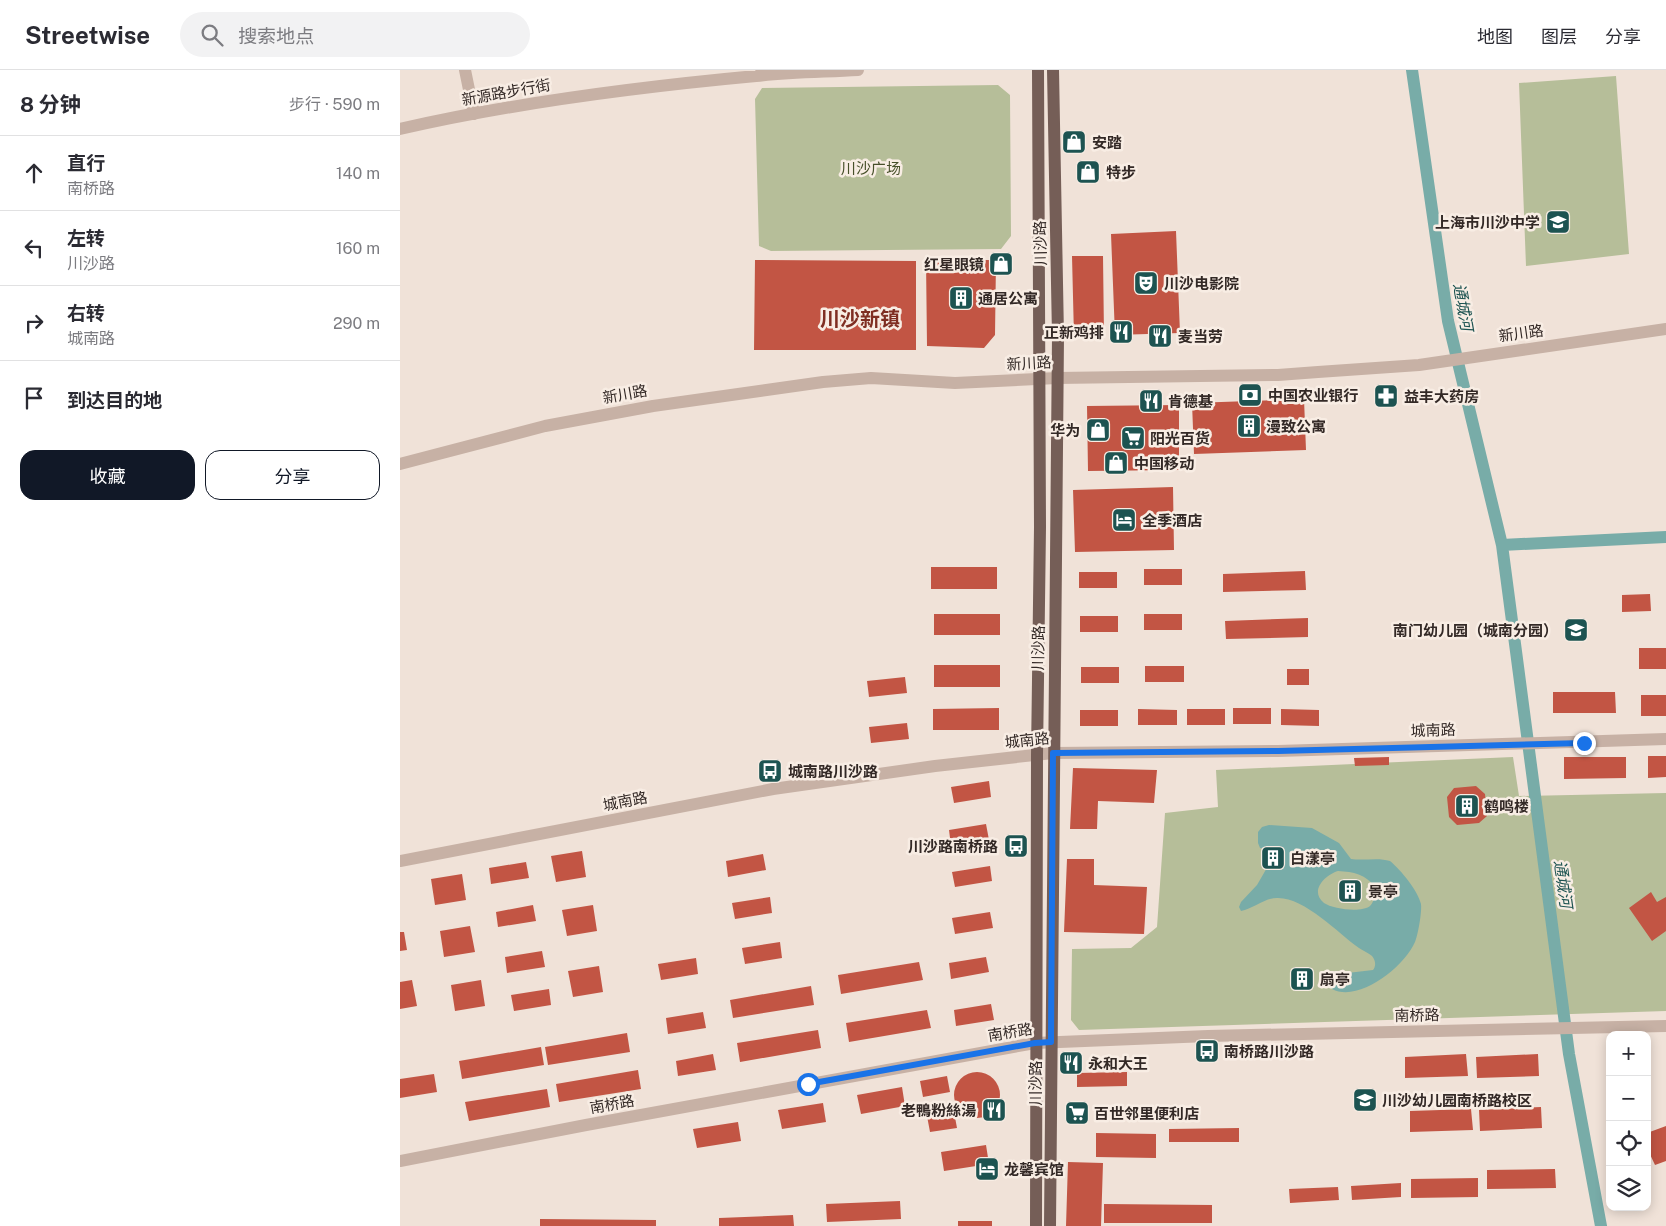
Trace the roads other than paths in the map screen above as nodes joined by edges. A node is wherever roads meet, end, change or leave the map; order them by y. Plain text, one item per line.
1 (465, 70) edge
2 (858, 70) edge
3 (1038, 70) edge
4 (1053, 70) edge
5 (474, 114) junction
6 (400, 129) edge
7 (1666, 329) edge
8 (1039, 378) junction
9 (1057, 378) junction
10 (400, 464) edge
11 (1666, 739) edge
12 (1053, 753) junction
13 (1037, 754) junction
14 (400, 861) edge
15 (1666, 1026) edge
16 (1051, 1042) junction
17 (1035, 1043) junction
18 (400, 1161) edge
19 (1036, 1226) edge
20 (1050, 1226) edge

1 - 5 street
2 - 5 street, 新源路步行街
3 - 8 main road, 川沙路
4 - 9 main road, 川沙路
5 - 6 street, 新源路步行街
7 - 9 street, 新川路
8 - 9 street, 新川路
8 - 10 street, 新川路
8 - 13 main road, 川沙路
9 - 12 main road, 川沙路
11 - 12 street, 城南路
12 - 13 street, 城南路
12 - 16 main road, 川沙路
13 - 14 street, 城南路
13 - 17 main road, 川沙路
15 - 16 street, 南桥路
16 - 17 street, 南桥路
16 - 20 main road, 川沙路
17 - 18 street, 南桥路
17 - 19 main road, 川沙路

